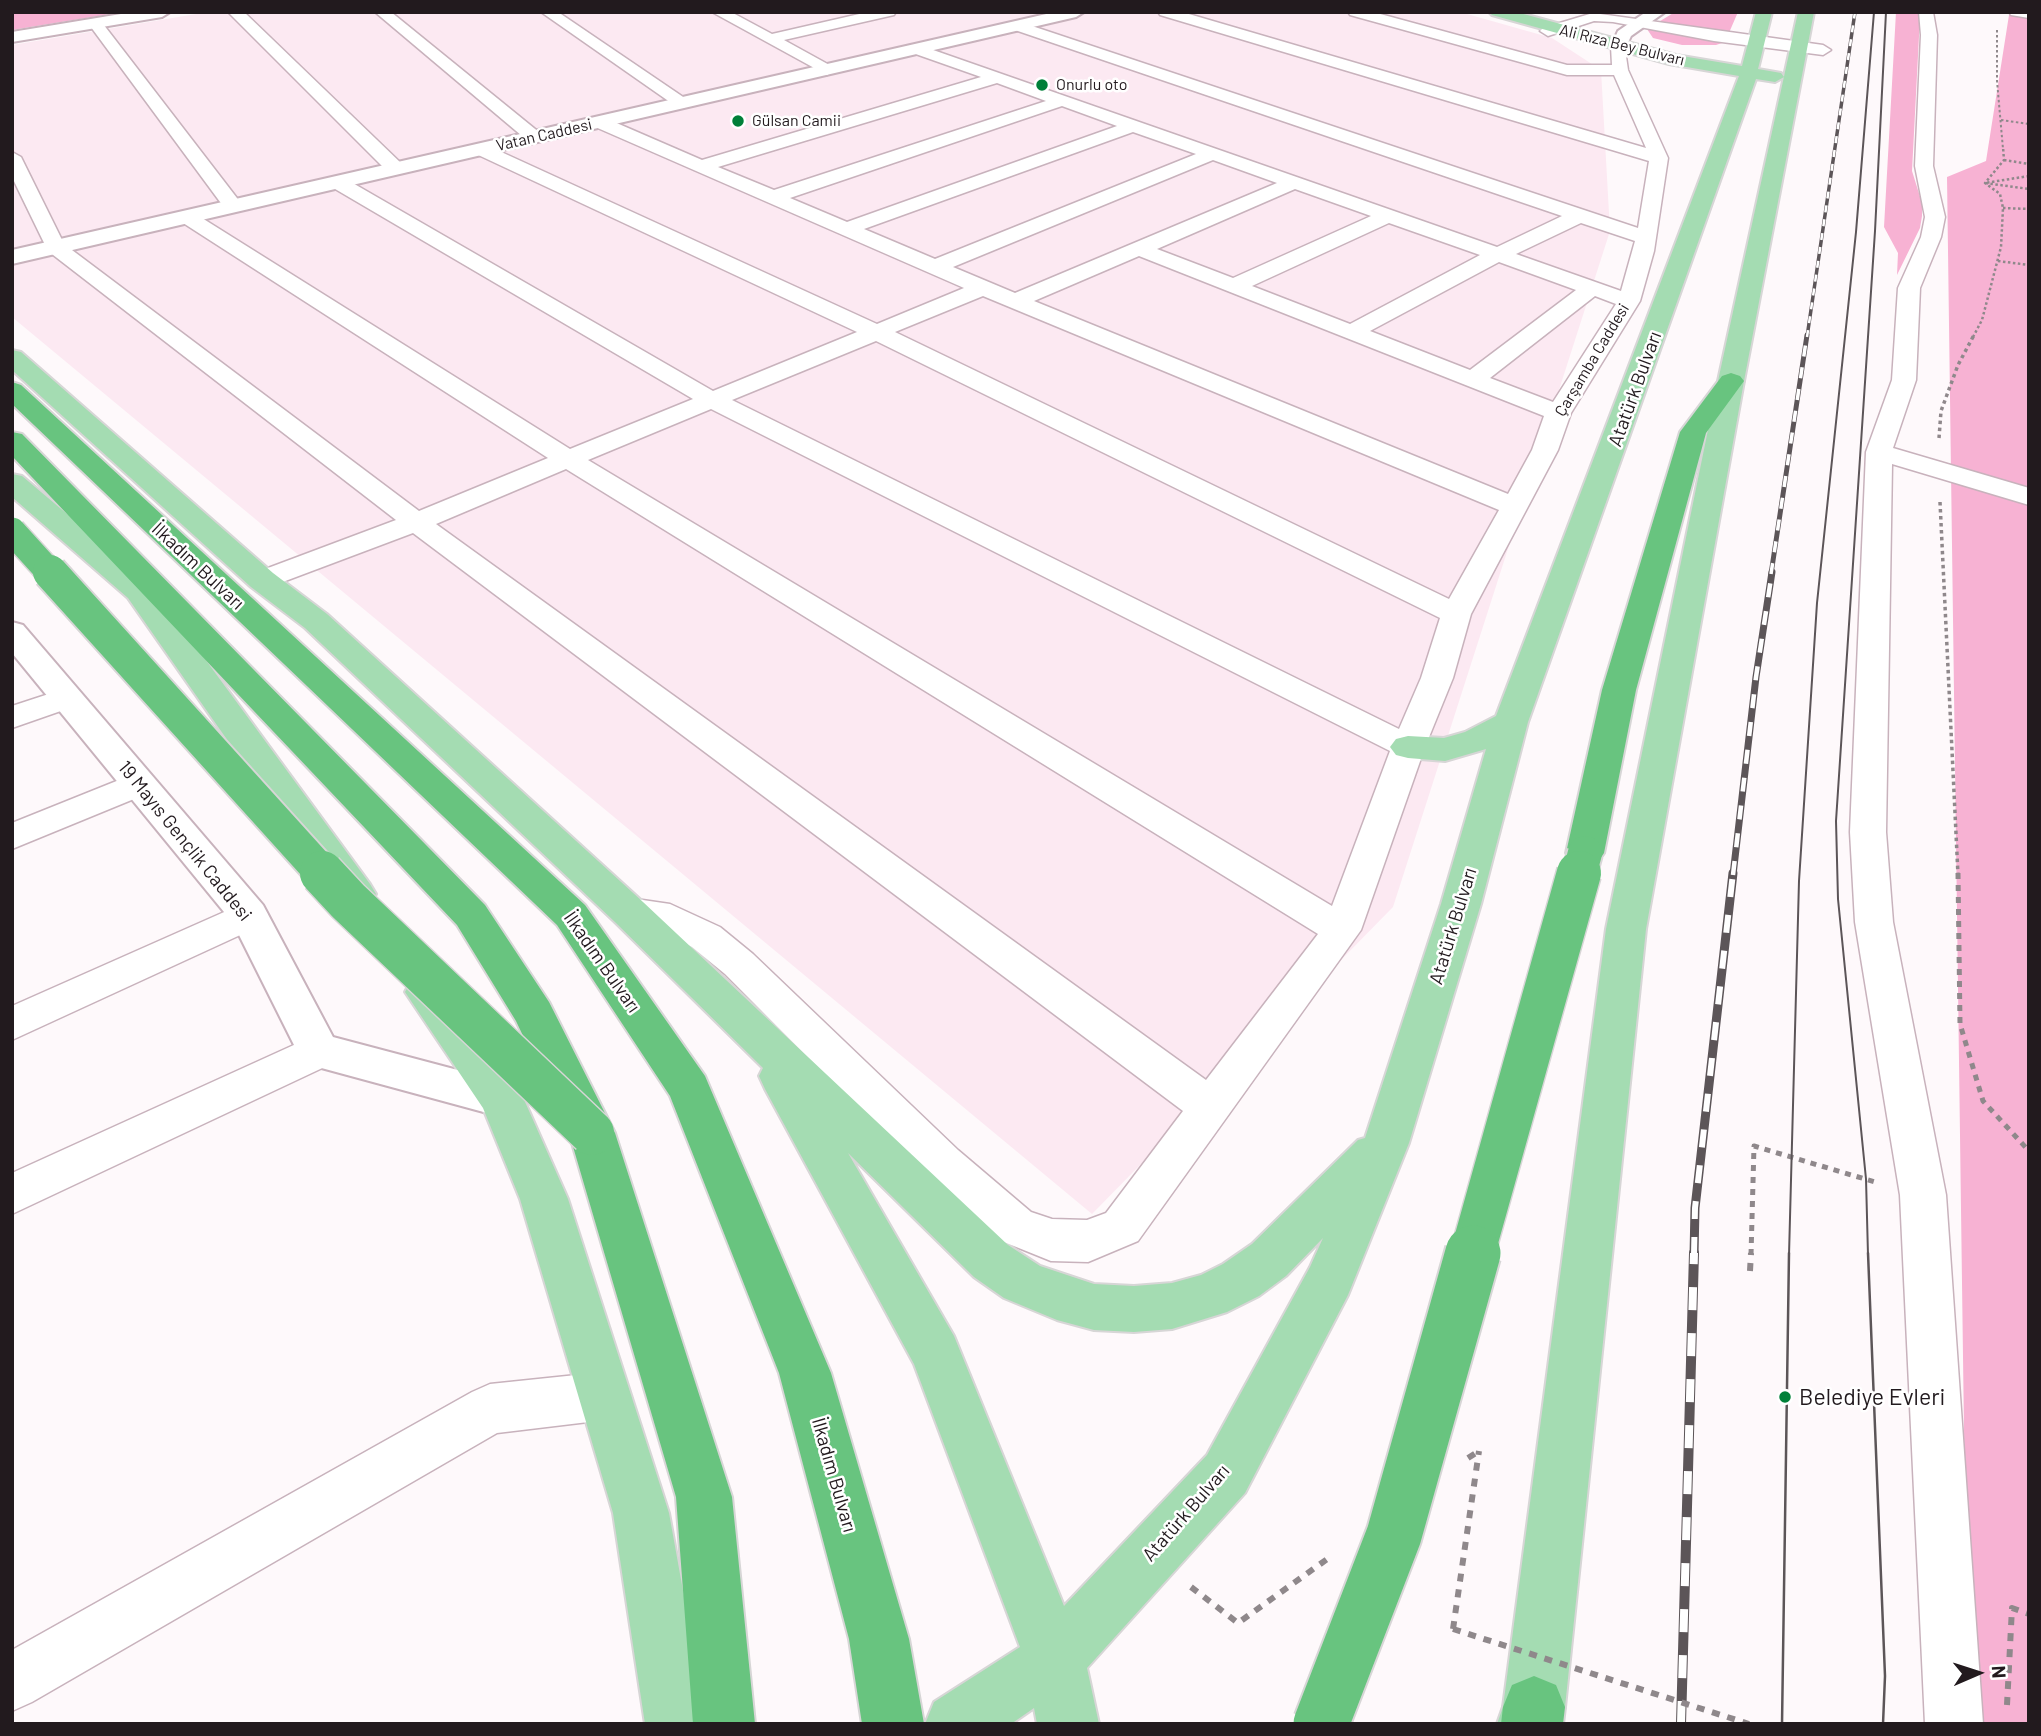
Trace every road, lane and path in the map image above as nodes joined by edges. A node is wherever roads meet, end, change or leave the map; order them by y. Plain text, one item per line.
1 (162, 12) edge
2 (235, 12) edge
3 (382, 12) edge
4 (548, 12) edge
5 (719, 12) edge
6 (889, 12) edge
7 (1076, 12) edge
8 (1165, 12) edge
9 (1355, 12) edge
10 (1497, 12) edge
11 (1545, 12) edge
12 (1657, 12) edge
13 (1764, 12) edge
14 (1806, 12) edge
15 (1926, 12) edge
16 (2016, 12) edge
17 (2029, 14) edge
18 (1579, 21) junction
19 (95, 23) junction
20 (1638, 23) junction
21 (1017, 26) junction
22 (1997, 29) dead end
23 (1552, 30) junction
24 (12, 37) edge
25 (770, 39) junction
26 (1676, 48) junction
27 (916, 49) junction
28 (1621, 50) junction
29 (1823, 50) dead end
30 (1753, 53) junction
31 (1795, 63) junction
32 (827, 69) junction
33 (996, 78) junction
34 (1062, 101) junction
35 (683, 103) junction
36 (2001, 120) junction
37 (599, 122) junction
38 (2029, 124) edge
39 (1133, 126) junction
40 (534, 137) junction
41 (480, 149) junction
42 (1213, 155) junction
43 (12, 157) edge
44 (1659, 158) junction
45 (2004, 160) junction
46 (2029, 164) edge
47 (701, 166) junction
48 (396, 169) junction
49 (2029, 176) edge
50 (337, 182) junction
51 (1294, 183) junction
52 (1985, 183) junction
53 (2029, 189) edge
54 (773, 197) junction
55 (233, 206) junction
56 (2003, 208) junction
57 (2029, 209) edge
58 (1388, 216) junction
59 (1579, 216) junction
60 (187, 217) junction
61 (846, 229) junction
62 (1646, 238) junction
63 (55, 247) junction
64 (1139, 249) junction
65 (1497, 255) junction
66 (12, 257) edge
67 (1997, 261) junction
68 (2029, 264) edge
69 (935, 267) junction
70 (1233, 286) junction
71 (983, 288) junction
72 (1592, 288) junction
73 (1016, 301) junction
74 (1629, 302) junction
75 (876, 332) junction
76 (1352, 332) junction
77 (12, 357) edge
78 (1474, 379) junction
79 (1731, 382) junction
80 (12, 390) edge
81 (712, 400) junction
82 (1558, 413) junction
83 (12, 440) edge
84 (1879, 452) junction
85 (568, 459) junction
86 (1937, 468) junction
87 (12, 482) edge
88 (2029, 497) edge
89 (1514, 506) junction
90 (416, 522) junction
91 (12, 531) edge
92 (262, 580) junction
93 (1456, 614) junction
94 (13, 634) edge
95 (67, 698) junction
96 (12, 718) edge
97 (1511, 722) junction
98 (1408, 747) junction
99 (139, 784) junction
100 (12, 837) edge
101 (629, 912) junction
102 (249, 915) junction
103 (1342, 930) junction
104 (12, 1024) edge
105 (762, 1041) junction
106 (318, 1051) junction
107 (502, 1099) junction
108 (1212, 1108) junction
109 (592, 1133) junction
110 (1386, 1143) junction
111 (2029, 1151) edge
112 (12, 1194) edge
113 (1923, 1195) junction
114 (1750, 1271) dead end
115 (605, 1396) junction
116 (1457, 1466) dead end
117 (1336, 1553) dead end
118 (1150, 1555) junction
119 (2029, 1614) edge
120 (1055, 1659) junction
121 (12, 1682) edge
122 (2007, 1711) dead end
123 (1532, 1718) edge
124 (676, 1724) edge
125 (724, 1724) edge
126 (893, 1724) edge
127 (956, 1724) edge
128 (1068, 1724) edge
129 (1321, 1724) edge
130 (1749, 1724) edge
131 (1954, 1724) edge

1 - 19 main road
2 - 48 street
3 - 40 street
4 - 35 street
5 - 25 street
6 - 25 street
7 - 21 main road, Vatan Caddesi
8 - 44 street
9 - 28 street
10 - 23 main road, Ali Rıza Bey Bulvarı
11 - 18 main road, Ali Rıza Bey Bulvarı
12 - 20 main road
13 - 30 main road, Atatürk Bulvarı
14 - 31 main road
15 - 84 street
16 - 17 street
18 - 20 street
18 - 23 street
18 - 28 main road, Ali Rıza Bey Bulvarı
19 - 24 main road
19 - 55 street
20 - 28 main road
20 - 30 street
21 - 27 main road, Vatan Caddesi
21 - 59 street
22 - 36 path
23 - 28 main road, Ali Rıza Bey Bulvarı
25 - 32 street
26 - 28 main road, Ali Rıza Bey Bulvarı
26 - 30 main road, Ali Rıza Bey Bulvarı
26 - 30 main road, Ali Rıza Bey Bulvarı
27 - 32 main road, Vatan Caddesi
27 - 33 street
28 - 30 main road, Ali Rıza Bey Bulvarı
28 - 44 street
29 - 31 street
30 - 31 main road, Ali Rıza Bey Bulvarı
30 - 31 street
30 - 97 main road, Atatürk Bulvarı
31 - 79 main road
32 - 35 main road, Vatan Caddesi
33 - 34 street
33 - 47 street
34 - 39 street
34 - 54 street
35 - 37 main road, Vatan Caddesi
36 - 38 path
36 - 45 path
37 - 40 main road, Vatan Caddesi
37 - 47 street
39 - 42 street
39 - 61 street
40 - 41 main road, Vatan Caddesi
41 - 48 main road, Vatan Caddesi
41 - 75 street
42 - 51 street
42 - 69 street
43 - 63 street
44 - 62 street, Çarşamba Caddesi
45 - 46 path
45 - 52 path
47 - 54 street
48 - 50 main road, Vatan Caddesi
49 - 52 path
50 - 55 main road, Vatan Caddesi
50 - 81 street
51 - 58 street
51 - 64 street
52 - 53 path
52 - 56 path
54 - 61 street
55 - 60 main road, Vatan Caddesi
56 - 57 path
56 - 67 path
58 - 65 street
58 - 70 street
59 - 62 street
59 - 65 street
60 - 63 main road, Vatan Caddesi
60 - 85 street
61 - 69 street
62 - 74 street, Çarşamba Caddesi
63 - 66 main road, Vatan Caddesi
63 - 90 street
64 - 70 street
64 - 73 street
65 - 72 street
65 - 76 street
67 - 68 path
67 - 86 path
69 - 71 street
70 - 76 street
71 - 73 street
71 - 75 street
72 - 74 street
72 - 78 street
73 - 89 street
74 - 82 street, Çarşamba Caddesi
75 - 81 street
75 - 93 street
76 - 78 street
77 - 92 main road, İlkadım Bulvarı
78 - 82 street
79 - 123 main road
79 - 129 highway, bridge
80 - 126 highway, İlkadım Bulvarı
81 - 85 street
81 - 98 street
82 - 89 street, Çarşamba Caddesi
83 - 109 highway
84 - 86 street
84 - 113 street
85 - 90 street
85 - 103 street
86 - 88 street
86 - 111 path
87 - 107 main road
89 - 93 street, Çarşamba Caddesi
90 - 92 street
90 - 108 street
91 - 109 highway, bridge
92 - 101 main road, İlkadım Bulvarı
93 - 98 street, Çarşamba Caddesi
94 - 95 main road, 19 Mayıs Gençlik Caddesi
95 - 96 street
95 - 99 main road, 19 Mayıs Gençlik Caddesi
97 - 98 main road
97 - 110 main road, Atatürk Bulvarı
98 - 103 street, Çarşamba Caddesi
99 - 100 street
99 - 102 main road, 19 Mayıs Gençlik Caddesi
101 - 105 main road, İlkadım Bulvarı
101 - 108 street, Çarşamba Caddesi
102 - 104 street
102 - 106 main road, 19 Mayıs Gençlik Caddesi
103 - 108 street, Çarşamba Caddesi
105 - 110 main road, İlkadım Bulvarı
105 - 120 main road
106 - 107 main road
106 - 112 street
107 - 115 main road
109 - 125 highway
110 - 118 main road, Atatürk Bulvarı
113 - 114 path
113 - 131 street
115 - 121 street
115 - 124 main road
116 - 130 path, bridge
117 - 118 path
118 - 120 main road, Atatürk Bulvarı
119 - 122 path
120 - 127 main road, Atatürk Bulvarı
120 - 128 main road

